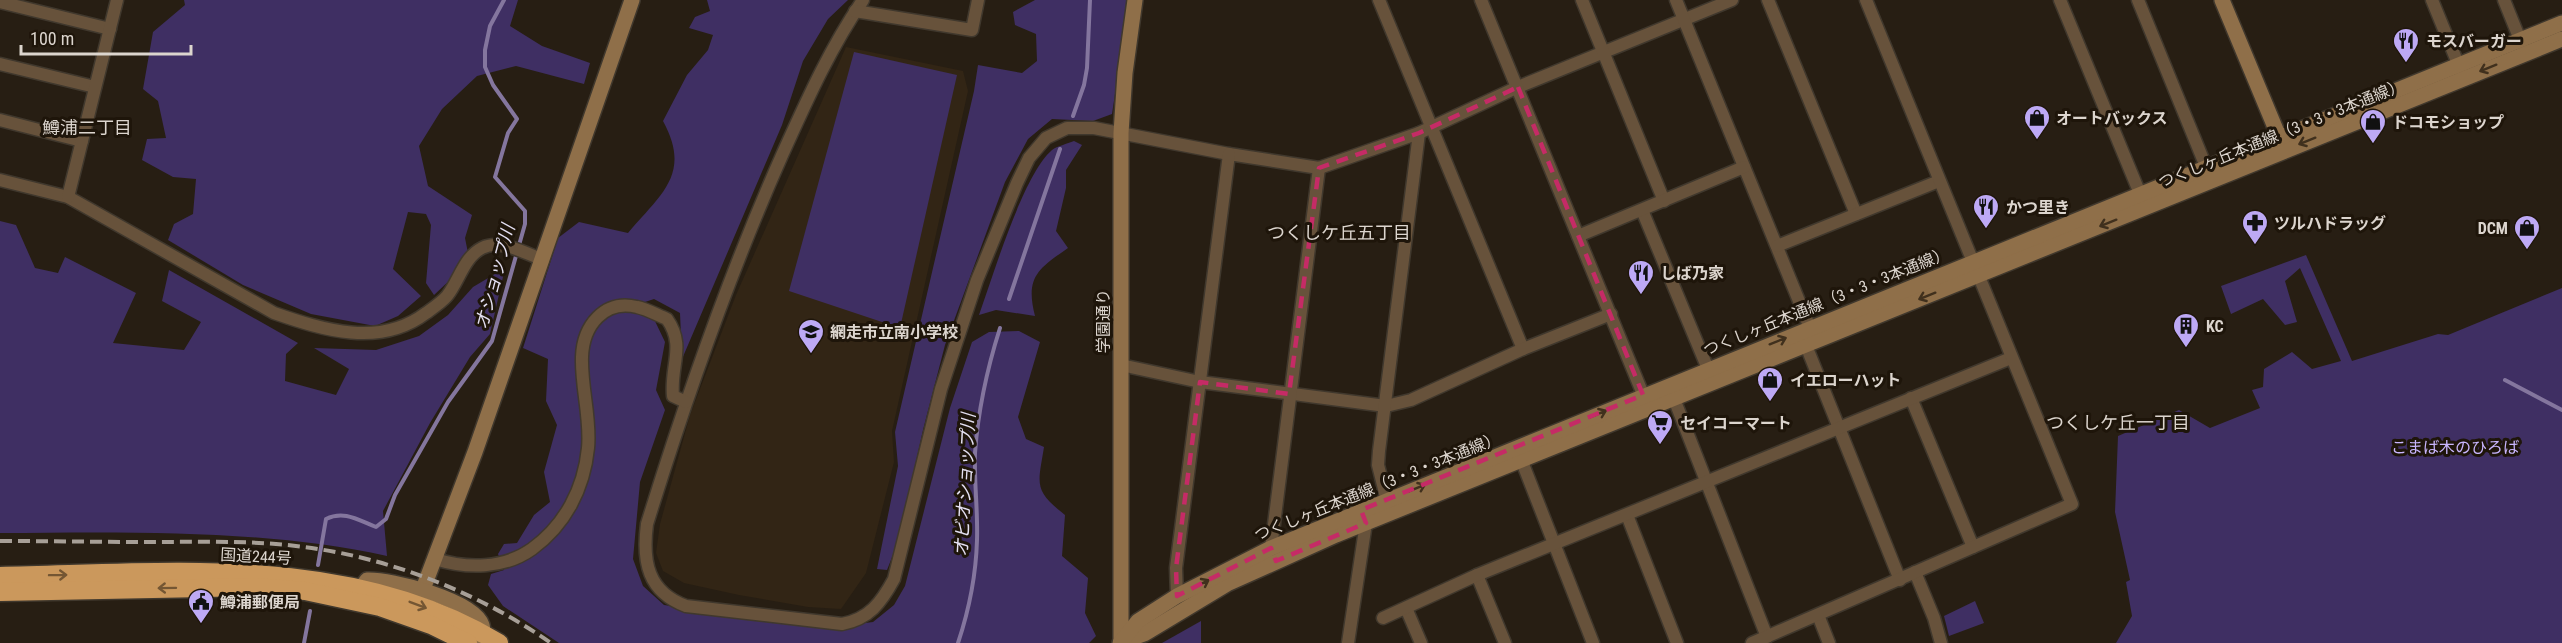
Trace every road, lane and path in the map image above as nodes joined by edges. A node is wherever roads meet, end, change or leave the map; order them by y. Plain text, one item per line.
1 (117, 0) edge
2 (632, 0) edge
3 (863, 0) edge
4 (978, 0) edge
5 (1135, 0) edge
6 (1380, 0) edge
7 (1481, 0) edge
8 (1582, 0) edge
9 (1676, 0) edge
10 (1732, 0) edge
11 (1768, 0) edge
12 (1866, 0) edge
13 (2060, 0) edge
14 (2138, 0) edge
15 (2222, 0) edge
16 (2432, 0) edge
17 (2504, 0) edge
18 (0, 2) edge
19 (855, 11) junction
20 (1684, 19) junction
21 (2562, 23) edge
22 (110, 29) junction
23 (2562, 39) edge
24 (2523, 47) junction
25 (1604, 52) junction
26 (0, 64) edge
27 (2461, 72) junction
28 (95, 87) junction
29 (1518, 87) junction
30 (0, 120) edge
31 (1431, 126) junction
32 (1121, 133) junction
33 (1419, 133) junction
34 (82, 141) junction
35 (2282, 143) junction
36 (1229, 154) junction
37 (1744, 167) junction
38 (1319, 168) junction
39 (2209, 174) junction
40 (0, 180) edge
41 (1940, 181) junction
42 (68, 197) junction
43 (1664, 201) junction
44 (2143, 201) junction
45 (1642, 210) junction
46 (1856, 214) junction
47 (1578, 236) junction
48 (1777, 246) junction
49 (543, 260) junction
50 (1974, 268) junction
51 (1611, 314) junction
52 (1810, 328) junction
53 (1806, 346) junction
54 (1523, 350) junction
55 (2011, 358) junction
56 (1121, 365) junction
57 (1708, 369) junction
58 (1200, 382) junction
59 (1671, 392) junction
60 (1289, 394) junction
61 (1911, 398) junction
62 (686, 402) junction
63 (1646, 402) junction
64 (1386, 406) junction
65 (1838, 428) junction
66 (1519, 455) junction
67 (1706, 483) junction
68 (1388, 507) junction
69 (1627, 515) junction
70 (1364, 517) junction
71 (1554, 544) junction
72 (1973, 547) junction
73 (1274, 554) junction
74 (435, 559) junction
75 (1915, 572) junction
76 (1477, 575) junction
77 (0, 576) edge
78 (1900, 580) junction
79 (423, 589) junction
80 (0, 592) edge
81 (358, 595) junction
82 (1177, 596) junction
83 (1406, 608) junction
84 (1818, 615) junction
85 (1383, 618) dead end
86 (1767, 637) junction
87 (476, 640) edge
88 (499, 643) edge
89 (1120, 643) edge
90 (1348, 643) edge
91 (1421, 643) edge
92 (1505, 643) edge
93 (1593, 643) edge
94 (1677, 643) edge
95 (1752, 643) edge
96 (1829, 643) edge
97 (1941, 643) edge

1 - 22 street
2 - 49 street
3 - 19 street
4 - 19 street
5 - 32 street, 学園通り
6 - 31 street
7 - 29 street
8 - 25 street
9 - 20 street
10 - 20 street
11 - 46 street
12 - 41 street
13 - 44 street
14 - 39 street
15 - 35 street
16 - 27 street
17 - 24 street
18 - 22 street
19 - 62 street
20 - 25 street
20 - 37 street
21 - 24 street, つくしヶ丘本通線（3・3・3本通線）
22 - 28 street
23 - 24 street, つくしヶ丘本通線（3・3・3本通線）
24 - 27 street, つくしヶ丘本通線（3・3・3本通線）
25 - 29 street
25 - 43 street
26 - 28 street
27 - 35 street, つくしヶ丘本通線（3・3・3本通線）
28 - 34 street
29 - 31 street
29 - 47 street
30 - 34 street
31 - 33 street
31 - 54 street
32 - 36 street
32 - 56 street, 学園通り
32 - 62 street
33 - 38 street
33 - 64 street
34 - 42 street
35 - 39 street, つくしヶ丘本通線（3・3・3本通線）
36 - 38 street
36 - 58 street
37 - 43 street
37 - 48 street
38 - 60 street
39 - 44 street, つくしヶ丘本通線（3・3・3本通線）
40 - 42 street
41 - 46 street
41 - 50 street
42 - 49 street
43 - 45 street
44 - 50 street, つくしヶ丘本通線（3・3・3本通線）
45 - 47 street
45 - 57 street
46 - 48 street
47 - 51 street
48 - 52 street
49 - 74 street
50 - 52 street, つくしヶ丘本通線（3・3・3本通線）
50 -> 53 street, つくしヶ丘本通線（3・3・3本通線）
50 - 55 street
51 - 54 street
51 - 63 street
52 - 53 street
57 -> 52 street, つくしヶ丘本通線（3・3・3本通線）
53 - 59 street, つくしヶ丘本通線（3・3・3本通線）
53 - 65 street
54 - 64 street
55 - 61 street
55 - 72 street
56 - 58 street
56 - 89 street, 学園通り
57 - 59 street, つくしヶ丘本通線（3・3・3本通線）
58 - 60 street
58 - 82 street
59 - 63 street, つくしヶ丘本通線（3・3・3本通線）
59 - 67 street
60 - 64 street
60 - 73 street
61 - 65 street
61 - 72 street
62 - 74 street
63 - 66 street, つくしヶ丘本通線（3・3・3本通線）
64 - 68 street
65 - 67 street
65 - 78 street
66 - 68 street, つくしヶ丘本通線（3・3・3本通線）
66 - 71 street
67 - 69 street
67 - 86 street
68 - 70 street, つくしヶ丘本通線（3・3・3本通線）
69 - 71 street
69 - 94 street
70 - 73 street, つくしヶ丘本通線（3・3・3本通線）
70 - 90 street
71 - 76 street
71 - 93 street
72 - 75 street
82 -> 73 street, つくしヶ丘本通線（3・3・3本通線）
73 - 89 street, つくしヶ丘本通線（3・3・3本通線）
74 - 79 street
75 - 78 street
75 - 97 street
76 - 83 street
76 - 92 street
77 -> 81 highway, 国道244号
78 - 84 street
79 - 81 street
79 - 87 street
81 -> 80 highway, 国道244号
81 - 87 highway, 国道244号
82 - 89 street, つくしヶ丘本通線（3・3・3本通線）
83 - 85 street
83 - 91 street
84 - 86 street
84 - 96 street
86 - 95 street
87 - 88 highway, 国道244号

